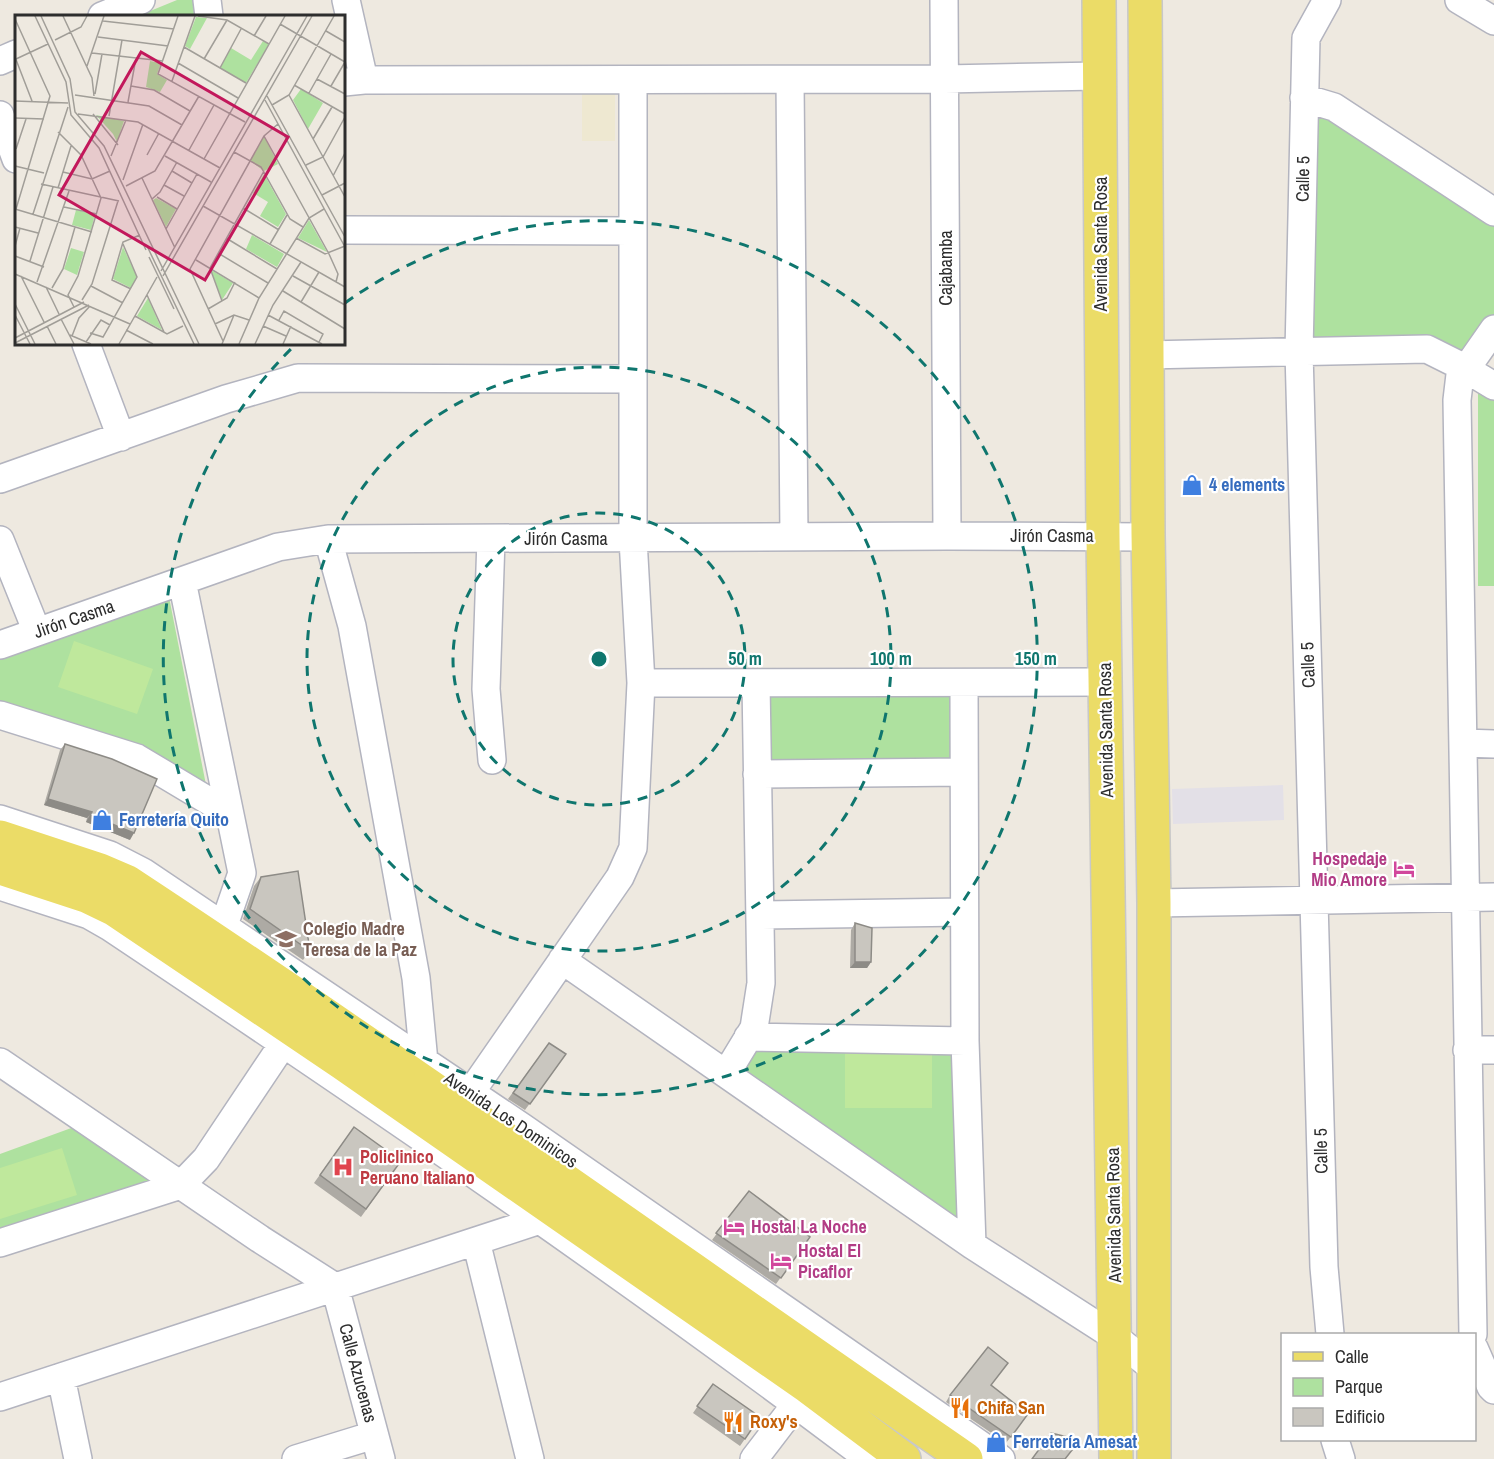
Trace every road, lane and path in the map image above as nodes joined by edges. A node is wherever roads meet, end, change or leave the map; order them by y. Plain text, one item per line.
1 (141, 0) edge
2 (207, 0) edge
3 (346, 0) edge
4 (944, 0) edge
5 (1099, 0) edge
6 (1145, 0) edge
7 (1327, 0) edge
8 (1459, 0) edge
9 (104, 15) edge
10 (209, 15) edge
11 (1494, 21) edge
12 (15, 54) edge
13 (0, 61) edge
14 (1099, 76) junction
15 (633, 80) junction
16 (790, 80) junction
17 (945, 80) junction
18 (354, 81) edge
19 (1304, 98) junction
20 (0, 115) edge
21 (15, 156) edge
22 (1494, 212) edge
23 (345, 230) edge
24 (633, 231) junction
25 (1494, 329) edge
26 (86, 345) edge
27 (1299, 352) junction
28 (1146, 355) junction
29 (1464, 367) junction
30 (633, 379) junction
31 (1494, 386) edge
32 (122, 436) junction
33 (0, 479) edge
34 (947, 536) junction
35 (1103, 536) junction
36 (794, 537) junction
37 (1148, 537) junction
38 (328, 539) junction
39 (491, 539) junction
40 (633, 539) junction
41 (0, 540) edge
42 (182, 581) junction
43 (37, 632) junction
44 (0, 645) edge
45 (1105, 682) junction
46 (641, 683) junction
47 (756, 683) junction
48 (964, 683) junction
49 (0, 715) edge
50 (1463, 743) junction
51 (1494, 744) edge
52 (492, 760) dead end
53 (964, 772) junction
54 (758, 774) junction
55 (229, 813) junction
56 (49, 836) joint
57 (1, 841) edge
58 (0, 886) edge
59 (1464, 897) junction
60 (1494, 897) edge
61 (1315, 899) junction
62 (1154, 903) junction
63 (964, 912) junction
64 (760, 915) junction
65 (224, 925) junction
66 (562, 960) junction
67 (748, 1037) junction
68 (964, 1041) junction
69 (283, 1044) junction
70 (1467, 1050) junction
71 (1494, 1050) edge
72 (0, 1062) edge
73 (424, 1062) junction
74 (342, 1063) junction
75 (726, 1074) junction
76 (363, 1099) junction
77 (476, 1106) junction
78 (522, 1127) joint
79 (180, 1185) junction
80 (1482, 1198) edge
81 (540, 1220) junction
82 (476, 1241) junction
83 (0, 1243) edge
84 (972, 1245) junction
85 (335, 1287) junction
86 (1330, 1333) edge
87 (1473, 1333) edge
88 (1115, 1336) junction
89 (1494, 1346) edge
90 (1476, 1347) edge
91 (1476, 1352) edge
92 (1154, 1370) junction
93 (61, 1377) junction
94 (1494, 1390) edge
95 (0, 1397) edge
96 (796, 1404) junction
97 (1335, 1441) edge
98 (378, 1447) edge
99 (78, 1459) edge
100 (296, 1459) edge
101 (530, 1459) edge
102 (754, 1459) edge
103 (869, 1459) edge
104 (904, 1459) edge
105 (966, 1459) edge
106 (1001, 1459) edge
107 (1116, 1459) edge
108 (1154, 1459) edge
109 (1341, 1459) edge

1 - 9 street
2 - 10 street
3 - 18 street
4 - 17 street, Cajabamba
5 - 14 main road, Avenida Santa Rosa
6 - 28 main road
7 - 19 street, Calle 5
8 - 11 street
12 - 13 street
14 - 17 street
14 - 35 main road, Avenida Santa Rosa
15 - 16 street
15 - 18 street
15 - 24 street
16 - 17 street
16 - 36 street
17 - 34 street, Cajabamba
19 - 22 street
19 - 27 street, Calle 5
20 - 21 street
23 - 24 street
24 - 30 street
25 - 29 street
26 - 32 street
27 - 28 street
27 - 29 street
27 - 61 street, Calle 5
28 - 37 main road
29 - 31 street
29 - 50 street
30 - 32 street
30 - 40 street
32 - 33 street
34 - 35 street, Jirón Casma
34 - 36 street, Jirón Casma
35 - 37 street, Jirón Casma
35 - 45 main road, Avenida Santa Rosa
36 - 40 street, Jirón Casma
37 - 62 main road
38 - 39 street, Jirón Casma
38 - 42 street, Jirón Casma
38 - 73 street
39 - 40 street, Jirón Casma
39 - 52 street
40 - 46 street
41 - 43 street
42 - 43 street, Jirón Casma
42 - 55 street
43 - 44 street, Jirón Casma
45 - 48 street
45 - 88 main road, Avenida Santa Rosa
46 - 47 street
46 - 66 street
47 - 48 street
47 - 54 street
48 - 53 street
49 - 55 street
50 - 51 street
50 - 59 street
53 - 54 street
53 - 63 street
54 - 64 street
55 - 65 street
56 - 57 main road
56 - 65 street, Avenida Los Dominicos
57 - 74 main road
57 - 77 main road, Avenida Los Dominicos
58 - 69 street
59 - 60 street
59 - 61 street
59 - 70 street
61 - 62 street
61 - 86 street, Calle 5
62 - 92 main road
63 - 64 street
63 - 68 street
64 - 67 street
65 - 73 street, Avenida Los Dominicos
66 - 75 street
66 - 77 street
67 - 68 street
67 - 75 street
68 - 84 street
69 - 76 street
69 - 79 street
70 - 71 street
70 - 80 street
72 - 79 street
73 - 77 street, Avenida Los Dominicos
74 - 76 main road
74 - 104 main road
75 - 84 street
76 - 81 street
77 - 78 main road
77 - 105 main road, Avenida Los Dominicos
78 - 106 street, Avenida Los Dominicos
79 - 83 street
79 - 85 street
80 - 87 street
81 - 82 street
81 - 96 street
82 - 85 street
82 - 101 street
84 - 88 street
85 - 93 street
85 - 98 street, Calle Azucenas
88 - 92 street
88 - 107 main road, Avenida Santa Rosa
89 - 90 street
91 - 94 street
92 - 108 main road
93 - 95 street
93 - 99 street
96 - 102 street
96 - 103 street
97 - 109 street
98 - 100 street

